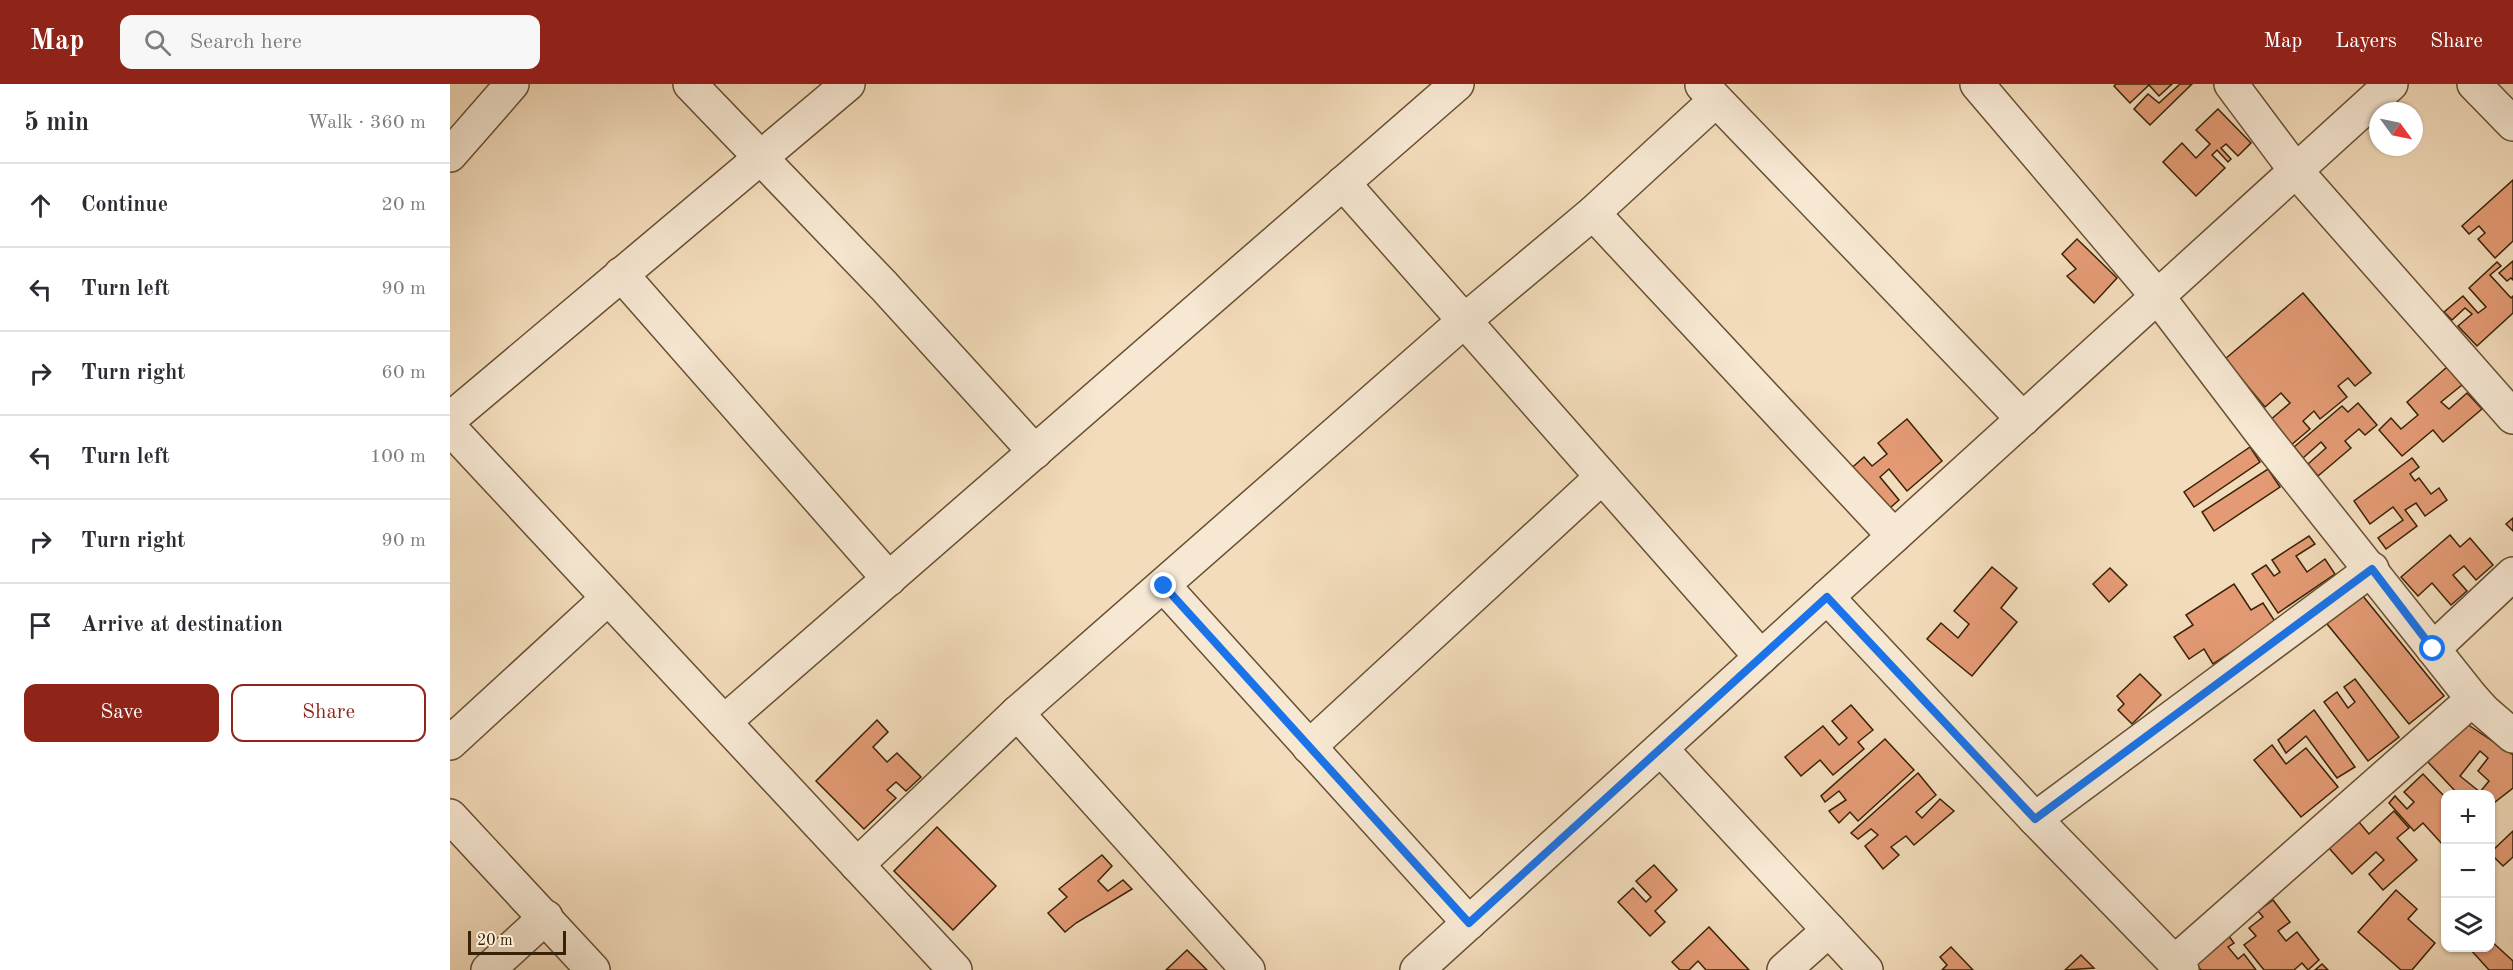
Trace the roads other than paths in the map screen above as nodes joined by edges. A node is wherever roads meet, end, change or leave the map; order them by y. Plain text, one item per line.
1 (512, 84) edge
2 (690, 84) edge
3 (848, 84) edge
4 (1457, 84) edge
5 (1977, 84) edge
6 (2231, 84) edge
7 (2391, 84) edge
8 (2474, 84) edge
9 (1708, 92) edge
10 (2513, 124) edge
11 (450, 155) edge
12 (762, 158) junction
13 (2296, 171) junction
14 (1344, 183) junction
15 (1593, 213) junction
16 (621, 274) junction
17 (2158, 297) junction
18 (1464, 321) junction
19 (2513, 417) edge
20 (450, 419) edge
21 (2023, 419) junction
22 (450, 428) edge
23 (1035, 452) junction
24 (1602, 477) junction
25 (1894, 536) junction
26 (2372, 569) junction
27 (2513, 574) edge
28 (889, 579) junction
29 (1164, 586) junction
30 (1827, 597) junction
31 (608, 598) junction
32 (2433, 649) junction
33 (1761, 657) junction
34 (2473, 699) junction
35 (1017, 713) junction
36 (724, 722) junction
37 (2513, 736) edge
38 (450, 743) edge
39 (1309, 747) junction
40 (1661, 748) junction
41 (450, 816) edge
42 (2035, 819) junction
43 (857, 865) junction
44 (546, 917) junction
45 (1469, 923) junction
46 (1829, 930) junction
47 (2179, 966) edge
48 (488, 970) edge
49 (593, 970) edge
50 (955, 970) edge
51 (1248, 970) edge
52 (1417, 970) edge
53 (1784, 970) edge
54 (1866, 970) edge

1 - 11 street
2 - 12 street
3 - 12 street
4 - 14 street
5 - 17 street
6 - 13 street
7 - 13 street
8 - 10 street
9 - 15 street
9 - 21 street
12 - 16 street
12 - 23 street
13 - 17 street
13 - 19 street
14 - 18 street
14 - 23 street
15 - 18 street
15 - 25 street
16 - 20 street
16 - 28 street
17 - 21 street
17 - 26 street
18 - 24 street
18 - 29 street
21 - 25 street
22 - 31 street
23 - 28 street
24 - 33 street
24 - 39 street
25 - 30 street
26 - 32 street
26 - 42 street
27 - 32 street
28 - 36 street
29 - 35 street
29 - 39 street
30 - 33 street
30 - 42 street
31 - 36 street
31 - 38 street
32 - 34 street
33 - 40 street
34 - 37 street
34 - 47 street
35 - 43 street
35 - 51 street
36 - 43 street
39 - 45 street
40 - 45 street
40 - 46 street
41 - 44 street
42 - 47 street
43 - 50 street
44 - 48 street
44 - 49 street
45 - 52 street
46 - 53 street
46 - 54 street

